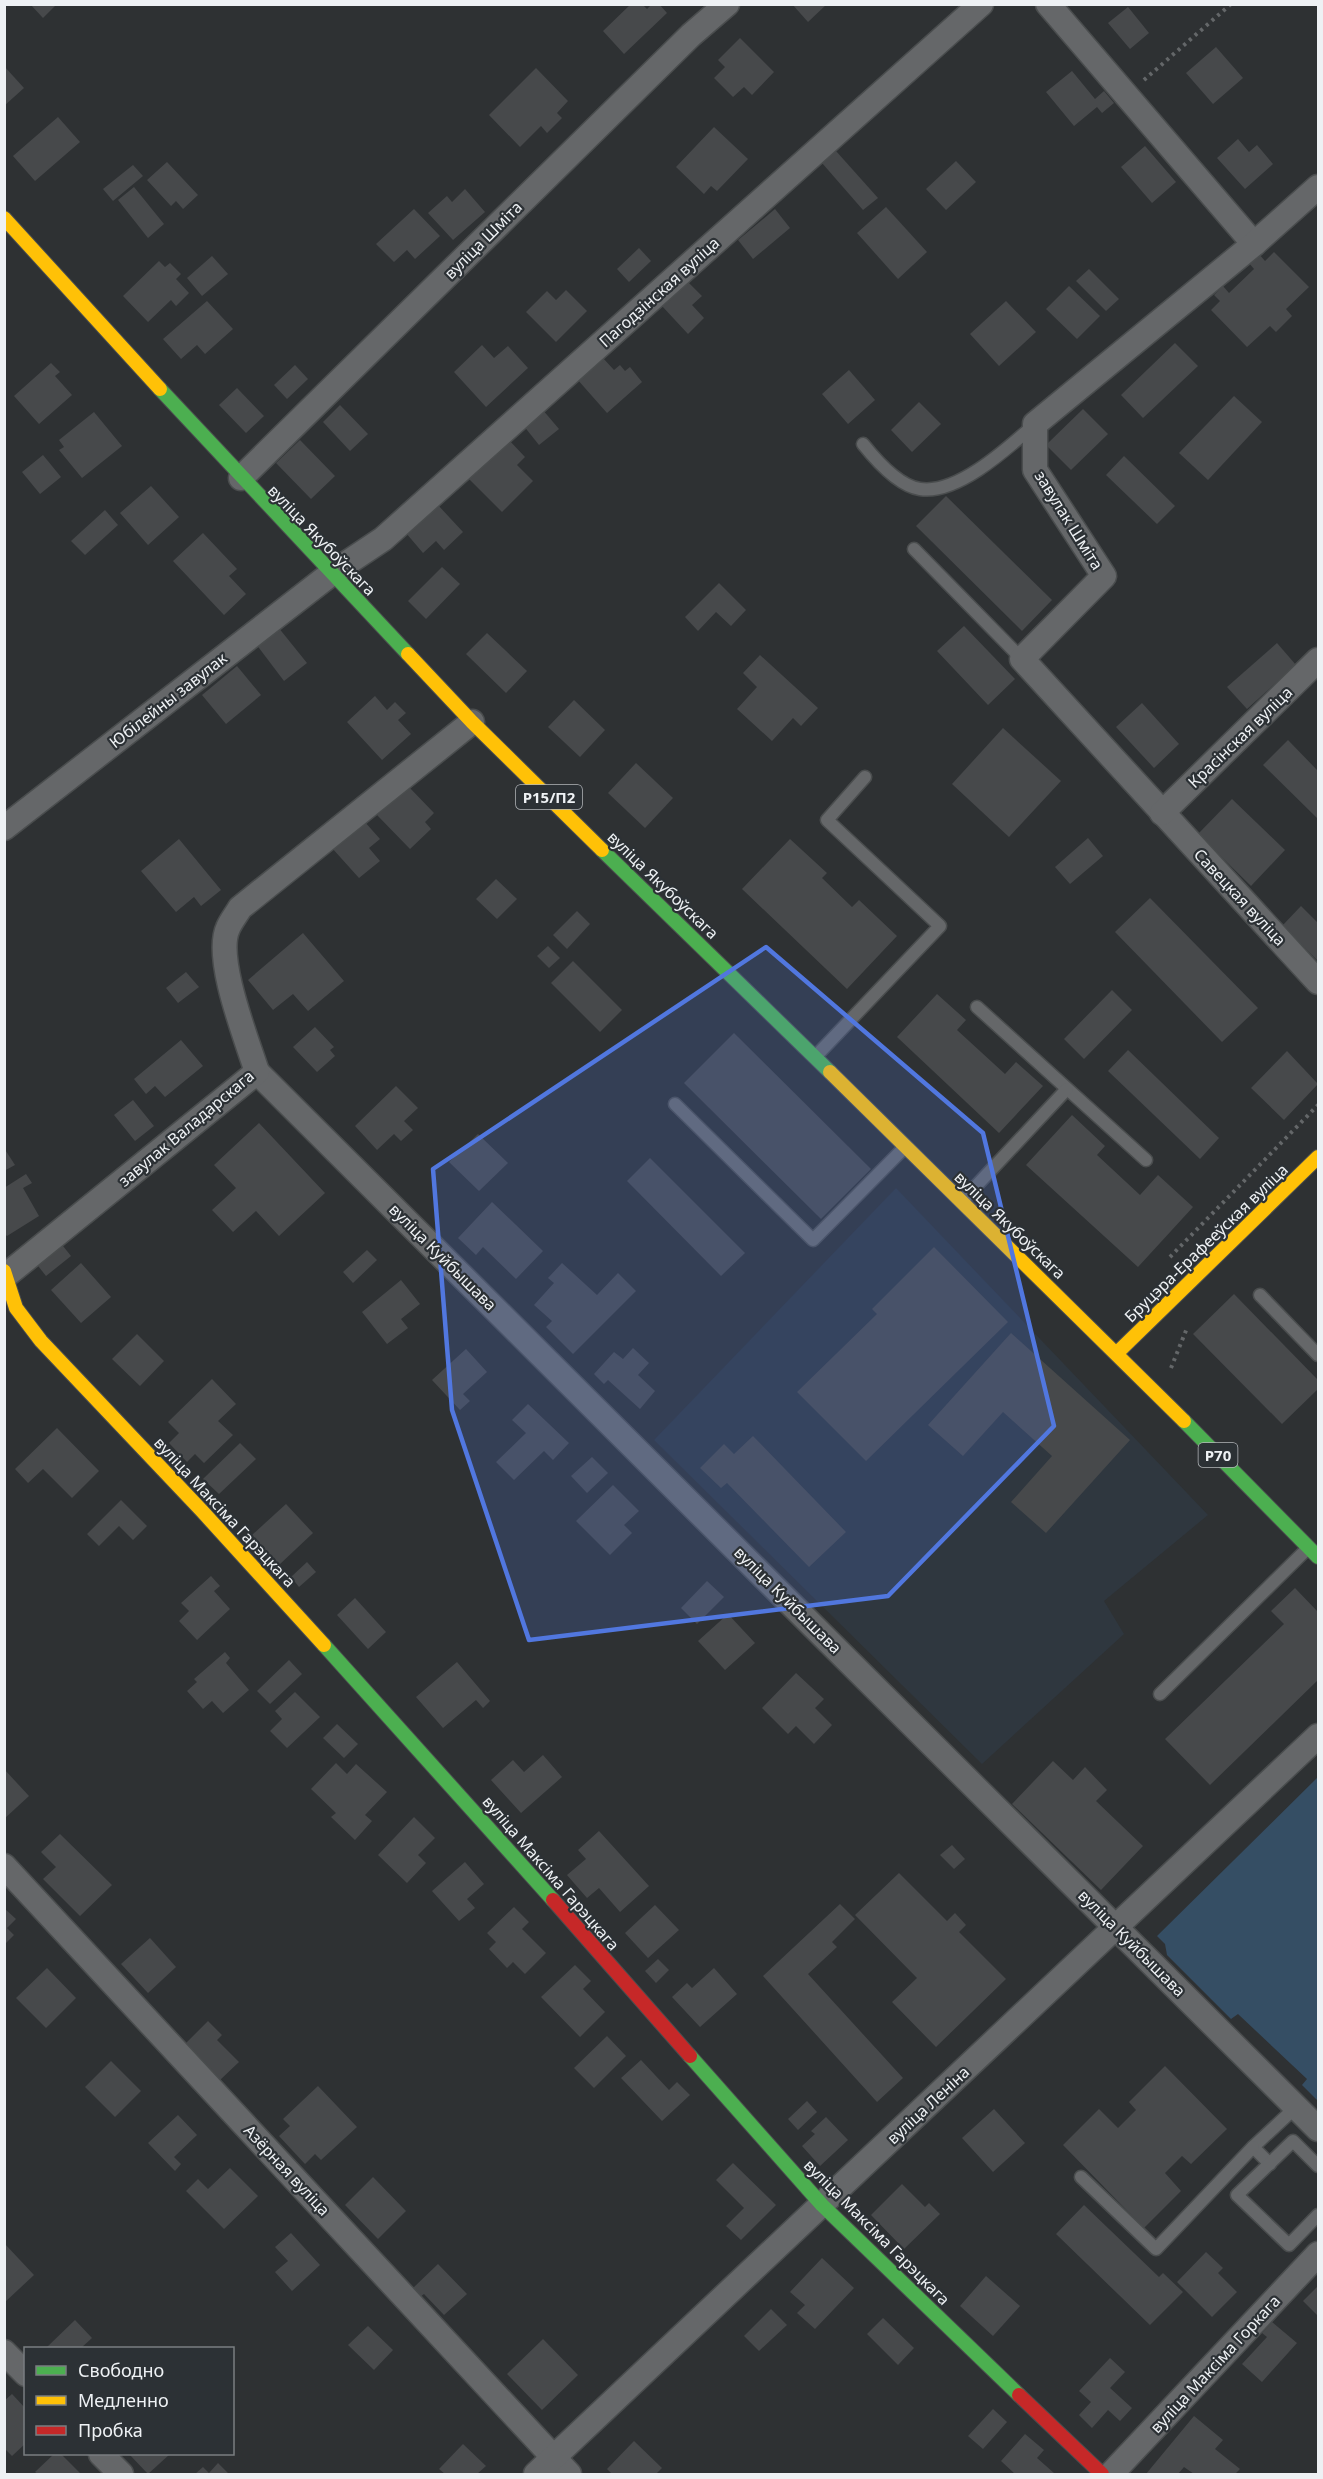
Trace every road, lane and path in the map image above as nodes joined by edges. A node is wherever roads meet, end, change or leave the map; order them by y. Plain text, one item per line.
1 (727, 4) edge
2 (981, 4) edge
3 (1048, 4) edge
4 (1231, 4) edge
5 (1125, 96) junction
6 (1318, 187) edge
7 (4, 218) edge
8 (1254, 244) junction
9 (1035, 424) junction
10 (863, 444) dead end
11 (241, 478) junction
12 (915, 549) dead end
13 (332, 573) junction
14 (1022, 659) junction
15 (1318, 660) edge
16 (472, 722) junction
17 (865, 777) dead end
18 (1162, 813) junction
19 (4, 828) edge
20 (1318, 982) edge
21 (976, 1006) dead end
22 (815, 1057) junction
23 (257, 1072) junction
24 (1067, 1089) junction
25 (675, 1104) dead end
26 (1318, 1105) edge
27 (906, 1146) junction
28 (1318, 1157) edge
29 (1146, 1160) dead end
30 (962, 1201) junction
31 (1165, 1262) dead end
32 (5, 1274) edge
33 (1260, 1295) dead end
34 (1117, 1353) junction
35 (1318, 1355) edge
36 (1313, 1552) edge
37 (1160, 1694) dead end
38 (1318, 1736) edge
39 (4, 1866) edge
40 (1116, 1927) junction
41 (1296, 2107) junction
42 (1318, 2128) edge
43 (1253, 2147) junction
44 (1270, 2164) junction
45 (1318, 2166) edge
46 (1081, 2177) dead end
47 (822, 2205) junction
48 (1318, 2215) edge
49 (1318, 2254) edge
50 (4, 2352) edge
51 (24, 2372) edge
52 (102, 2455) edge
53 (553, 2469) edge
54 (121, 2475) edge
55 (1102, 2475) edge
56 (1111, 2475) edge

1 - 11 street, вуліца Шміта
2 - 13 street, Пагодзінская вуліца
3 - 5 street
4 - 5 path
5 - 8 street
6 - 8 street
7 - 11 main road, вуліца Якубоўскага / Р15/П2
8 - 9 street
9 - 10 lane
9 - 14 street, завулак Шміта
11 - 13 main road, вуліца Якубоўскага / Р15/П2
12 - 14 lane
13 - 16 main road, вуліца Якубоўскага / Р15/П2
13 - 19 street, Юбілейны завулак
14 - 18 street
15 - 18 street, Красінская вуліца
16 - 22 main road, вуліца Якубоўскага / Р15/П2
16 - 23 street, завулак Валадарскага
17 - 22 lane
18 - 20 street, Савецкая вуліца
21 - 24 lane
22 - 27 main road, вуліца Якубоўскага / Р15/П2
23 - 32 street, завулак Валадарскага
23 - 40 street, вуліца Куйбышава
24 - 29 lane
24 - 30 lane
25 - 27 lane
26 - 31 path
27 - 30 main road, вуліца Якубоўскага / Р15/П2
28 - 34 main road, Бруцэра-Ерафееўская вуліца
30 - 34 main road, вуліца Якубоўскага / Р15/П2
32 - 47 main road, вуліца Максіма Гарэцкага
33 - 35 lane
34 - 36 main road, вуліца Якубоўскага / Р70
36 - 37 lane
38 - 40 street, вуліца Леніна
39 - 53 street, Азёрная вуліца
40 - 41 street, вуліца Куйбышава
40 - 47 street, вуліца Леніна
41 - 42 street, вуліца Куйбышава
41 - 43 lane
43 - 44 lane
43 - 46 lane
44 - 45 lane
44 - 48 lane
47 - 53 street, вуліца Леніна
47 - 55 main road, вуліца Максіма Гарэцкага
49 - 56 street, вуліца Максіма Горкага
50 - 51 street
52 - 54 street

